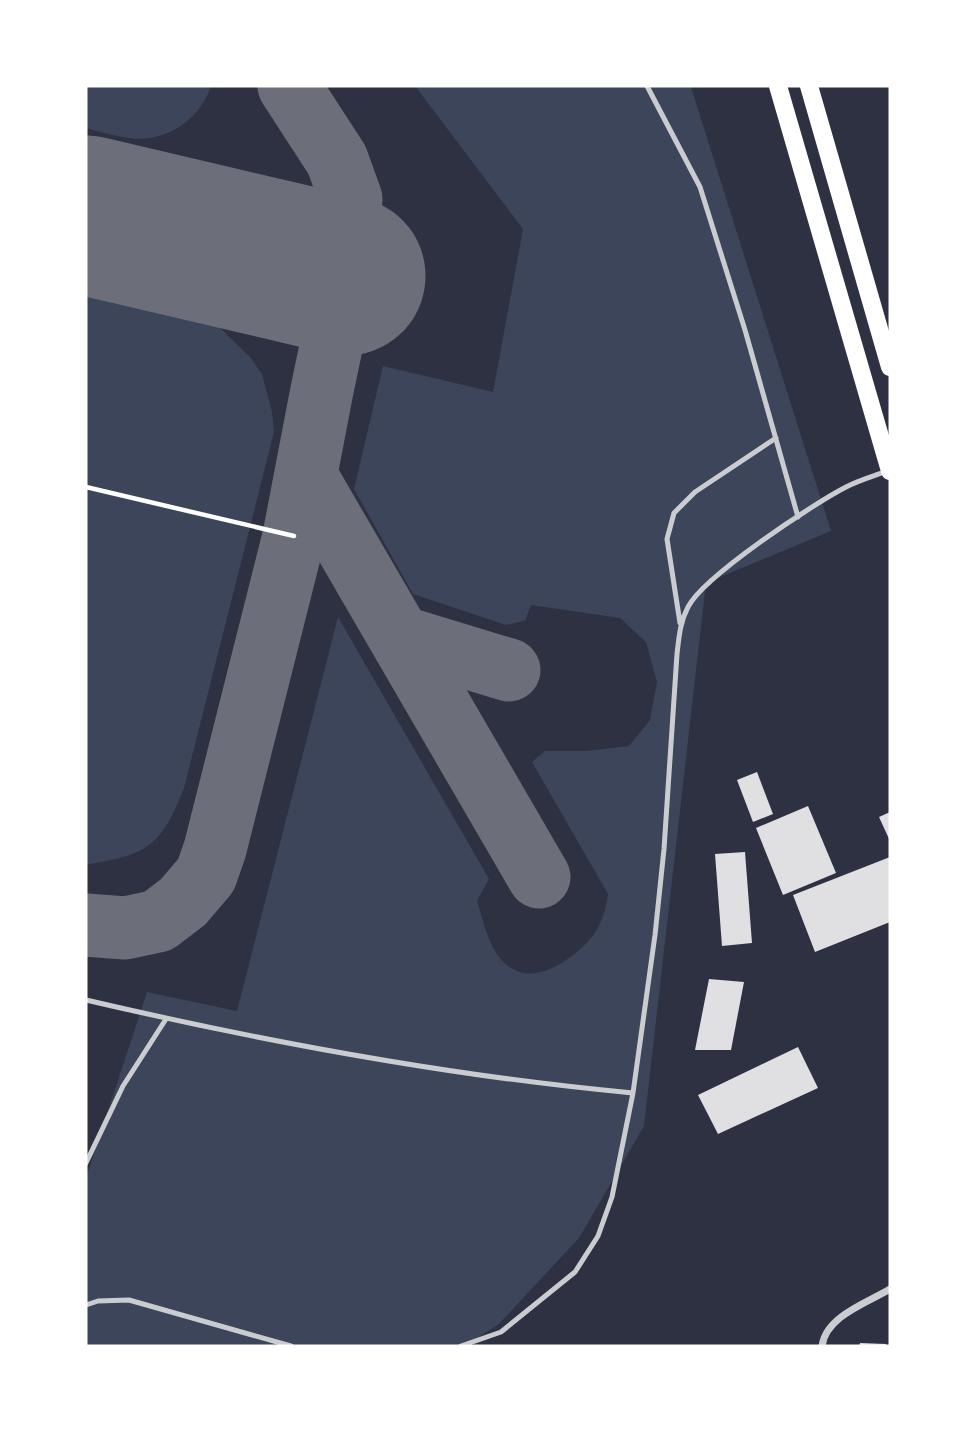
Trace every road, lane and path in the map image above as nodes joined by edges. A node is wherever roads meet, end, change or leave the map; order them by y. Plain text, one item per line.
1 (647, 86) edge
2 (778, 86) edge
3 (809, 86) edge
4 (829, 155) junction
5 (800, 163) junction
6 (890, 367) edge
7 (776, 438) junction
8 (890, 471) edge
9 (86, 486) edge
10 (798, 517) junction
11 (294, 536) dead end
12 (681, 624) junction
13 (86, 1000) edge
14 (166, 1019) junction
15 (633, 1093) junction
16 (86, 1163) edge
17 (890, 1289) edge
18 (86, 1305) edge
19 (291, 1346) edge
20 (461, 1346) edge
21 (822, 1346) edge

1 - 7 lane
2 - 5 main road
3 - 4 main road
4 - 5 main road
4 - 6 main road
5 - 8 main road
7 - 10 lane
7 - 12 lane
8 - 10 lane
9 - 11 path
10 - 12 lane
12 - 15 lane
13 - 14 lane
14 - 15 lane
14 - 16 lane
15 - 20 lane
17 - 21 street
18 - 19 lane

